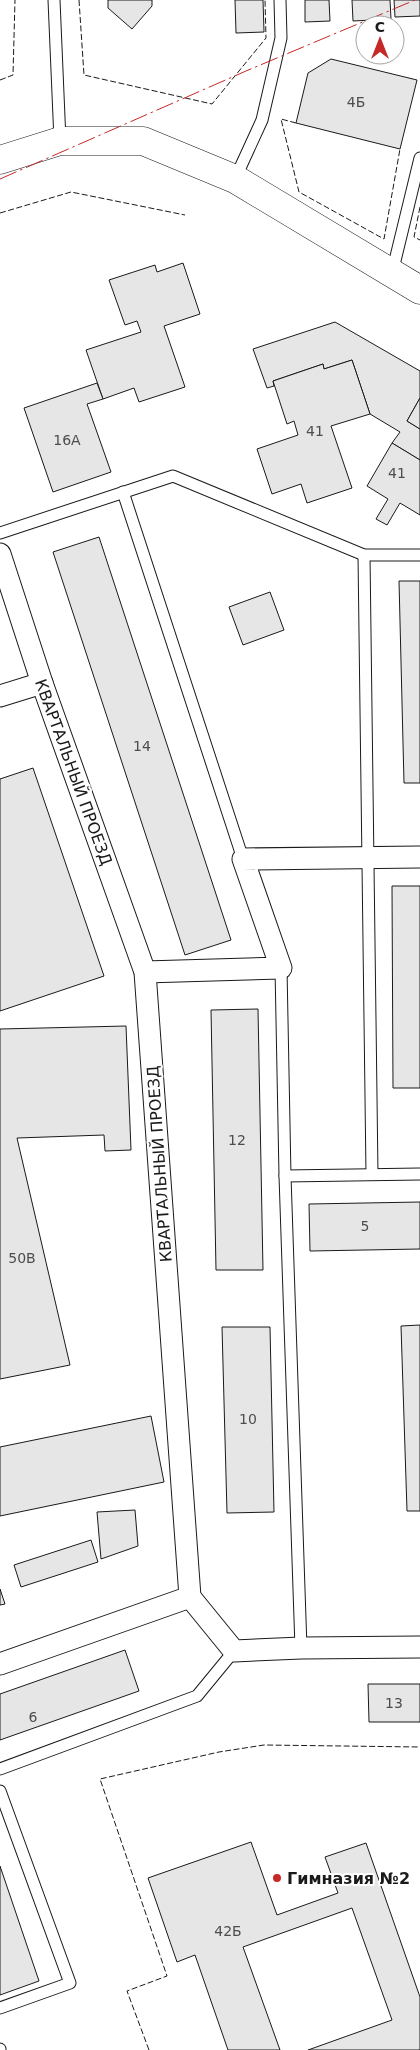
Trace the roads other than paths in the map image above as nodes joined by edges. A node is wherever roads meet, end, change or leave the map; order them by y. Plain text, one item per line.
1 (54, 0) edge
2 (280, 0) edge
3 (60, 141) junction
4 (420, 158) edge
5 (0, 160) edge
6 (235, 179) junction
7 (392, 273) junction
8 (420, 290) edge
9 (123, 492) junction
10 (0, 533) edge
11 (0, 554) edge
12 (364, 555) junction
13 (420, 555) edge
14 (42, 683) junction
15 (0, 696) edge
16 (420, 857) edge
17 (369, 858) junction
18 (243, 859) junction
19 (281, 968) junction
20 (145, 972) junction
21 (372, 1174) junction
22 (420, 1174) edge
23 (285, 1176) junction
24 (190, 1597) junction
25 (420, 1647) edge
26 (300, 1648) junction
27 (234, 1651) junction
28 (0, 1664) edge
29 (0, 1768) edge
30 (0, 1791) edge
31 (0, 2008) edge

1 - 3 lane
2 - 6 lane
3 - 5 street
3 - 6 street
4 - 7 lane
6 - 7 street
7 - 8 street
9 - 10 lane
9 - 12 lane
9 - 18 lane
11 - 14 street, КВАРТАЛЬНЫЙ ПРОЕЗД
12 - 13 lane
12 - 17 lane
14 - 15 street
14 - 20 street, КВАРТАЛЬНЫЙ ПРОЕЗД
16 - 17 street
17 - 18 street
17 - 21 lane
18 - 19 street
19 - 20 street
19 - 23 lane
20 - 24 street, КВАРТАЛЬНЫЙ ПРОЕЗД
21 - 22 lane
21 - 23 lane
23 - 26 lane
24 - 27 street
24 - 28 street
25 - 26 street
26 - 27 street
27 - 29 lane
30 - 31 lane

